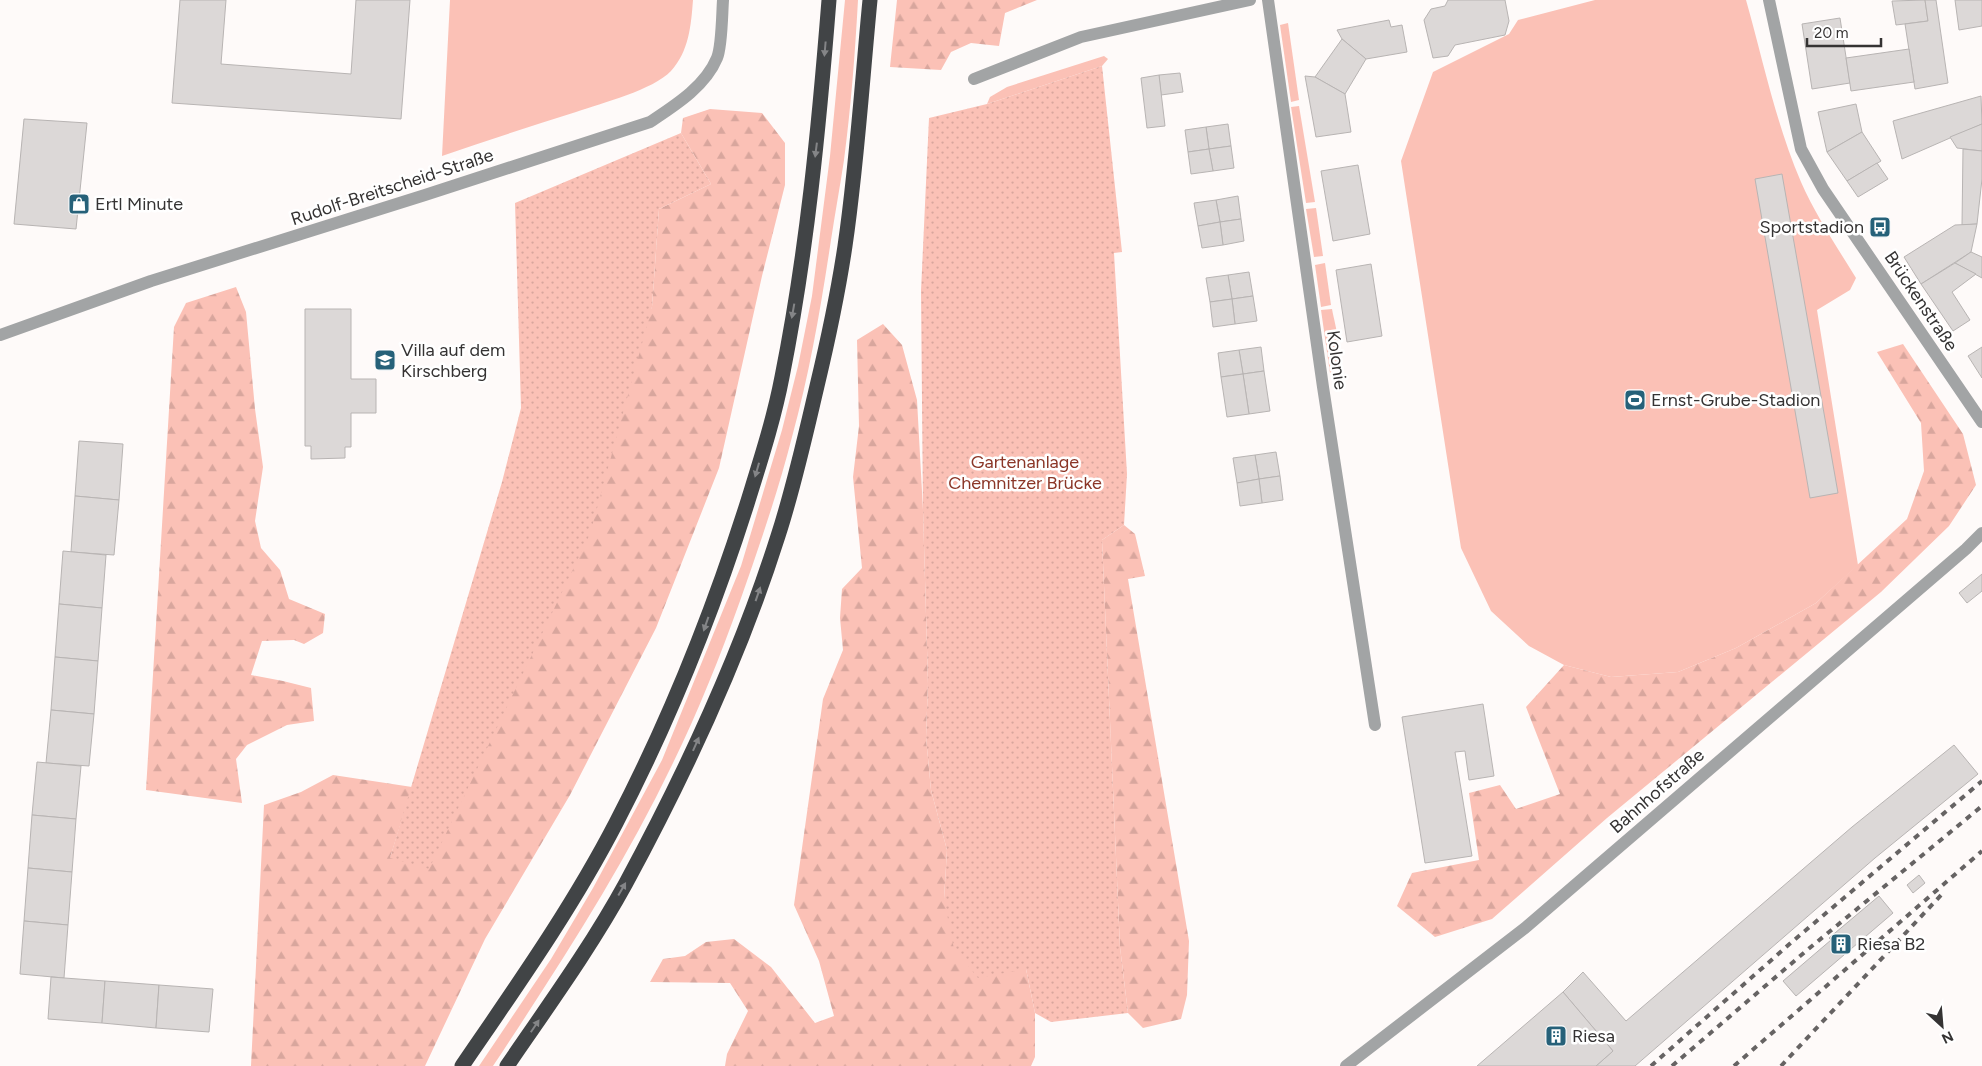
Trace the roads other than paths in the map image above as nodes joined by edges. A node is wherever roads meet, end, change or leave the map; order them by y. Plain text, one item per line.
1 (723, 0) edge
2 (829, 0) edge
3 (870, 0) edge
4 (1250, 0) edge
5 (1268, 0) edge
6 (1769, 0) edge
7 (974, 79) dead end
8 (0, 335) edge
9 (1982, 422) edge
10 (1982, 532) edge
11 (1375, 725) dead end
12 (462, 1066) edge
13 (507, 1066) edge
14 (1346, 1066) edge

1 - 8 street, Rudolf-Breitscheid-Straße
2 -> 12 highway
13 -> 3 highway
4 - 7 street
5 - 11 street, Kolonie
6 - 9 street, Brückenstraße
10 - 14 street, Bahnhofstraße

